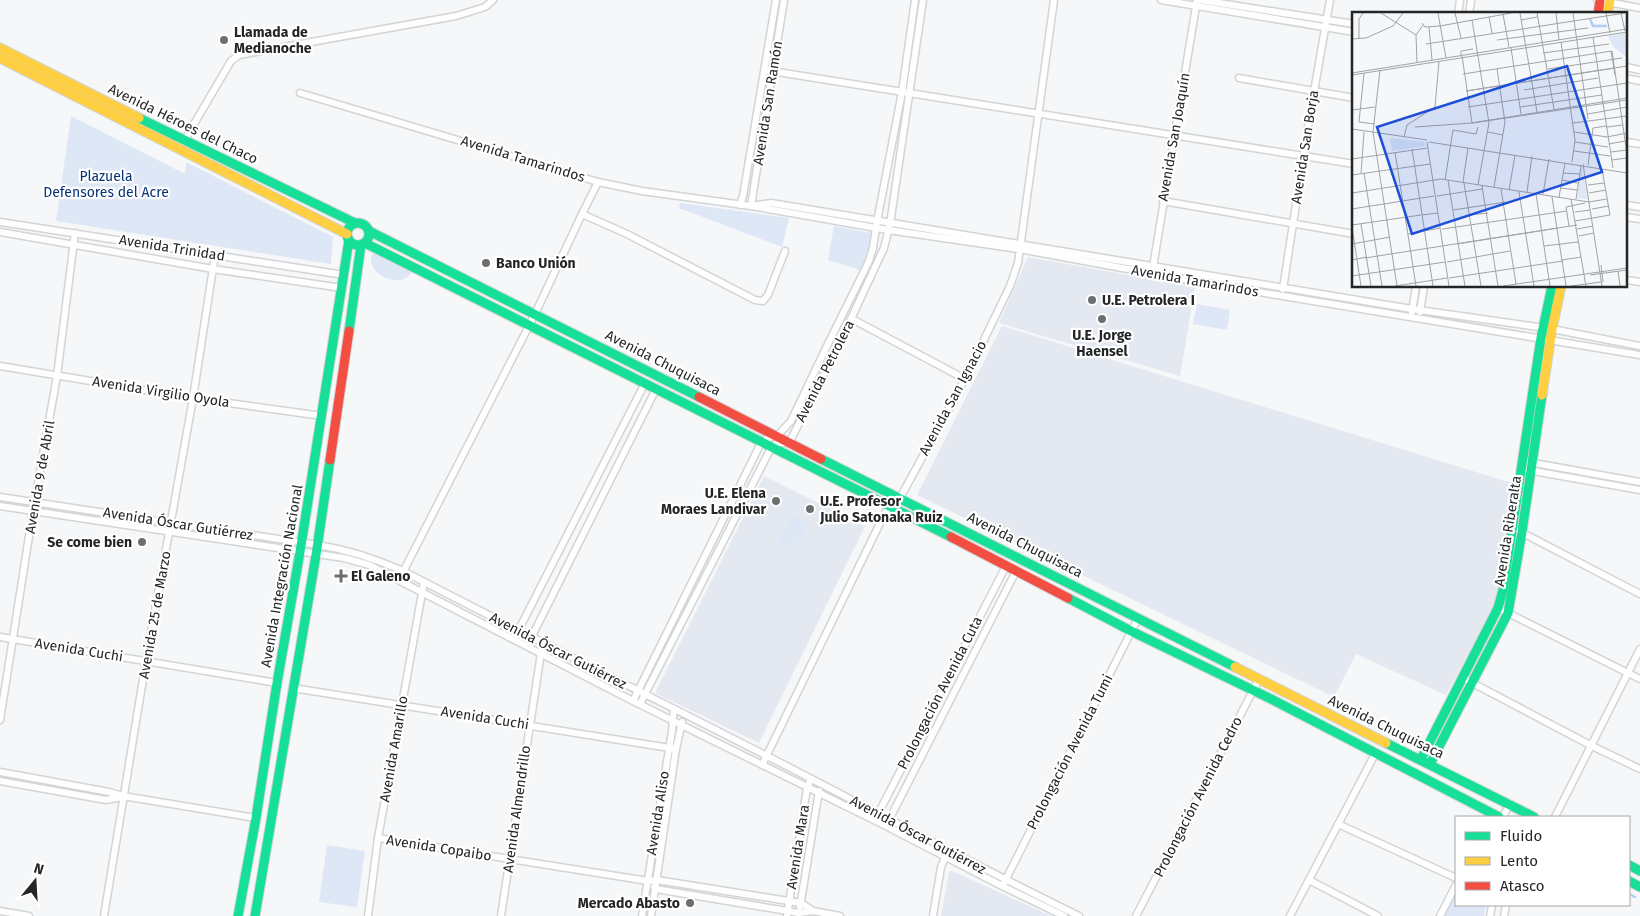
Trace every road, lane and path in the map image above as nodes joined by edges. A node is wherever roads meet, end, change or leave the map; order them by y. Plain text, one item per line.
1 (493, 0) edge
2 (776, 0) edge
3 (784, 0) edge
4 (915, 0) edge
5 (924, 0) edge
6 (1054, 0) edge
7 (1161, 0) edge
8 (1330, 0) edge
9 (1604, 1) edge
10 (1198, 2) edge
11 (1640, 8) edge
12 (1328, 19) junction
13 (1352, 24) edge
14 (1326, 28) junction
15 (1352, 32) edge
16 (0, 48) edge
17 (0, 58) edge
18 (765, 70) junction
19 (773, 72) junction
20 (1239, 78) dead end
21 (300, 92) dead end
22 (906, 92) junction
23 (1314, 92) junction
24 (1352, 98) edge
25 (1038, 114) junction
26 (1174, 134) junction
27 (184, 141) junction
28 (1303, 156) junction
29 (1352, 164) edge
30 (598, 182) junction
31 (1163, 201) junction
32 (740, 205) junction
33 (751, 206) junction
34 (582, 214) junction
35 (0, 222) edge
36 (355, 224) junction
37 (876, 224) junction
38 (1294, 224) junction
39 (889, 227) junction
40 (369, 231) junction
41 (0, 232) edge
42 (75, 233) junction
43 (1352, 234) edge
44 (348, 237) junction
45 (74, 244) junction
46 (363, 244) junction
47 (1020, 246) junction
48 (785, 251) dead end
49 (215, 255) junction
50 (1153, 265) junction
51 (213, 269) junction
52 (1152, 274) junction
53 (344, 275) junction
54 (1284, 286) junction
55 (342, 288) junction
56 (1416, 288) edge
57 (1424, 288) edge
58 (1552, 288) edge
59 (1560, 288) edge
60 (1282, 295) junction
61 (1412, 309) junction
62 (1420, 310) junction
63 (535, 314) junction
64 (1411, 317) junction
65 (1418, 318) junction
66 (852, 319) junction
67 (529, 325) junction
68 (1548, 328) junction
69 (1541, 338) junction
70 (1552, 340) junction
71 (829, 342) junction
72 (838, 346) junction
73 (1640, 346) edge
74 (1640, 355) edge
75 (0, 366) edge
76 (58, 376) junction
77 (965, 379) junction
78 (645, 383) junction
79 (656, 389) junction
80 (193, 398) junction
81 (322, 416) junction
82 (777, 436) junction
83 (761, 443) junction
84 (790, 443) junction
85 (771, 448) junction
86 (1527, 466) junction
87 (1640, 482) edge
88 (1640, 490) edge
89 (0, 497) edge
90 (900, 498) junction
91 (35, 502) junction
92 (0, 506) edge
93 (891, 507) junction
94 (33, 511) junction
95 (172, 524) junction
96 (1512, 527) junction
97 (1522, 532) junction
98 (170, 533) junction
99 (985, 540) junction
100 (318, 545) junction
101 (301, 547) junction
102 (980, 551) junction
103 (316, 555) junction
104 (1006, 566) junction
105 (403, 571) junction
106 (1016, 571) junction
107 (399, 580) junction
108 (424, 582) junction
109 (422, 592) junction
110 (1640, 594) edge
111 (1498, 608) junction
112 (1508, 613) junction
113 (1138, 618) junction
114 (518, 630) junction
115 (1131, 631) junction
116 (0, 637) edge
117 (531, 637) junction
118 (13, 639) junction
119 (514, 639) junction
120 (546, 645) junction
121 (527, 646) junction
122 (1640, 649) edge
123 (541, 653) junction
124 (146, 661) junction
125 (1628, 673) junction
126 (1463, 678) junction
127 (1259, 679) junction
128 (1640, 679) edge
129 (1472, 682) junction
130 (277, 683) junction
131 (293, 688) junction
132 (1253, 690) junction
133 (638, 692) junction
134 (645, 695) junction
135 (632, 701) junction
136 (640, 704) junction
137 (401, 705) junction
138 (674, 709) junction
139 (684, 714) junction
140 (0, 720) edge
141 (673, 721) junction
142 (682, 725) junction
143 (529, 726) junction
144 (1592, 746) junction
145 (669, 748) junction
146 (676, 749) junction
147 (1375, 754) junction
148 (767, 756) junction
149 (1421, 759) junction
150 (1430, 764) junction
151 (762, 765) junction
152 (1640, 768) edge
153 (0, 772) edge
154 (811, 778) junction
155 (0, 781) edge
156 (823, 785) junction
157 (807, 788) junction
158 (818, 793) junction
159 (123, 796) junction
160 (1509, 805) junction
161 (878, 813) junction
162 (1496, 816) edge
163 (1527, 816) edge
164 (1556, 816) edge
165 (256, 818) junction
166 (889, 818) junction
167 (875, 820) junction
168 (1338, 824) junction
169 (886, 826) junction
170 (378, 838) junction
171 (949, 850) junction
172 (945, 857) junction
173 (509, 859) junction
174 (1455, 878) edge
175 (657, 880) junction
176 (1309, 880) junction
177 (648, 881) junction
178 (1003, 883) junction
179 (1455, 887) edge
180 (656, 889) junction
181 (789, 901) junction
182 (801, 903) junction
183 (0, 911) edge
184 (813, 911) junction
185 (787, 913) edge
186 (799, 914) edge
187 (1076, 915) edge
188 (29, 916) edge
189 (104, 916) edge
190 (238, 916) edge
191 (255, 916) edge
192 (368, 916) edge
193 (501, 916) edge
194 (642, 916) edge
195 (651, 916) edge
196 (840, 916) edge
197 (933, 916) edge
198 (1064, 916) edge
199 (1136, 916) edge
200 (1290, 916) edge
201 (1378, 916) edge
202 (1440, 916) edge

1 - 27 street
2 - 18 street, Avenida San Ramón
3 - 19 street, Avenida San Ramón
4 - 22 street, Avenida Petrolera
5 - 22 street, Avenida Petrolera
6 - 25 street, Avenida San Ignacio
7 - 10 street
8 - 12 street, Avenida San Borja
9 - 11 street
10 - 12 street
10 - 14 street
10 - 26 street, Avenida San Joaquín
12 - 13 street
12 - 14 street, Avenida San Borja
14 - 15 street
14 - 23 street, Avenida San Borja
16 - 27 main road, Avenida Héroes del Chaco
17 - 44 main road, Avenida Héroes del Chaco
18 - 19 street
18 - 32 street, Avenida San Ramón
19 - 22 street
19 - 33 street, Avenida San Ramón
20 - 23 street
21 - 30 street, Avenida Tamarindos
22 - 25 street
22 - 37 street, Avenida Petrolera
22 - 39 street, Avenida Petrolera
23 - 24 street
23 - 28 street, Avenida San Borja
25 - 26 street
25 - 47 street, Avenida San Ignacio
26 - 28 street
26 - 31 street, Avenida San Joaquín
27 - 36 main road, Avenida Héroes del Chaco
28 - 29 street
28 - 38 street, Avenida San Borja
30 - 32 street, Avenida Tamarindos
30 - 34 street
31 - 38 street
31 - 50 street, Avenida San Joaquín
32 - 33 street, Avenida Tamarindos
33 - 37 street, Avenida Tamarindos
34 - 48 street
34 - 63 street
35 - 42 street, Avenida Trinidad
36 - 40 main road
36 - 44 main road
37 - 39 street, Avenida Tamarindos
37 - 71 street, Avenida Petrolera
38 - 43 street
38 - 54 street, Avenida San Borja
39 - 47 street, Avenida Tamarindos
39 - 66 street, Avenida Petrolera
40 - 46 main road
40 - 63 main road, Avenida Chuquisaca
41 - 45 street, Avenida Trinidad
42 - 45 street, Avenida 9 de Abril
42 - 49 street, Avenida Trinidad
44 - 46 main road
44 - 53 main road, Avenida Integración Nacional
45 - 51 street, Avenida Trinidad
45 - 76 street, Avenida 9 de Abril
46 - 67 main road, Avenida Chuquisaca
46 - 100 main road, Avenida Integración Nacional
47 - 50 street, Avenida Tamarindos
47 - 52 street, Avenida Tamarindos
47 - 77 street, Avenida San Ignacio
49 - 51 street, Avenida 25 de Marzo
49 - 53 street, Avenida Trinidad
50 - 52 street, Avenida San Joaquín
50 - 54 street, Avenida Tamarindos
51 - 55 street, Avenida Trinidad
51 - 80 street, Avenida 25 de Marzo
52 - 60 street, Avenida Tamarindos
53 - 55 main road, Avenida Integración Nacional
54 - 60 street, Avenida San Borja
54 - 61 street, Avenida Tamarindos
55 - 81 main road, Avenida Integración Nacional
56 - 61 street
57 - 62 street
58 - 68 main road, Avenida Riberalta
59 - 68 main road, Avenida Riberalta
60 - 64 street, Avenida Tamarindos
61 - 62 street, Avenida Tamarindos
61 - 64 street
62 - 65 street
62 - 68 street, Avenida Tamarindos
63 - 67 street
63 - 82 main road, Avenida Chuquisaca
64 - 65 street, Avenida Tamarindos
65 - 69 street, Avenida Tamarindos
66 - 72 street, Avenida Petrolera
66 - 77 street
67 - 78 main road, Avenida Chuquisaca
67 - 105 street
68 - 69 main road, Avenida Riberalta
68 - 70 main road, Avenida Riberalta
68 - 73 street, Avenida Tamarindos
69 - 70 street, Avenida Tamarindos
69 - 86 main road, Avenida Riberalta
70 - 74 street, Avenida Tamarindos
70 - 86 main road, Avenida Riberalta
71 - 72 street
71 - 82 street, Avenida Petrolera
72 - 84 street, Avenida Petrolera
75 - 76 street, Avenida Virgilio Oyola
76 - 80 street, Avenida Virgilio Oyola
76 - 91 street, Avenida 9 de Abril
77 - 90 street, Avenida San Ignacio
78 - 79 main road, Avenida Chuquisaca
78 - 114 street
79 - 83 main road, Avenida Chuquisaca
79 - 117 street
80 - 81 street, Avenida Virgilio Oyola
80 - 95 street, Avenida 25 de Marzo
81 - 101 main road, Avenida Integración Nacional
82 - 83 street, Avenida Petrolera
82 - 84 main road, Avenida Chuquisaca
83 - 85 main road, Avenida Chuquisaca
83 - 133 street
84 - 85 street
84 - 90 main road, Avenida Chuquisaca
85 - 93 main road, Avenida Chuquisaca
85 - 134 street
86 - 87 street
86 - 88 street
86 - 96 main road, Avenida Riberalta
86 - 97 main road, Avenida Riberalta
89 - 91 street, Avenida Óscar Gutiérrez
90 - 93 street, Avenida San Ignacio
90 - 99 main road, Avenida Chuquisaca
91 - 94 street, Avenida 9 de Abril
91 - 95 street, Avenida Óscar Gutiérrez
92 - 94 street, Avenida Óscar Gutiérrez
93 - 102 main road, Avenida Chuquisaca
93 - 148 street, Avenida San Ignacio
94 - 98 street, Avenida Óscar Gutiérrez
94 - 118 street, Avenida 9 de Abril
95 - 98 street, Avenida 25 de Marzo
95 - 101 street, Avenida Óscar Gutiérrez
96 - 97 street
96 - 111 main road, Avenida Riberalta
97 - 110 street
97 - 112 main road, Avenida Riberalta
98 - 101 street, Avenida Óscar Gutiérrez
98 - 124 street, Avenida 25 de Marzo
99 - 102 street
99 - 113 main road, Avenida Chuquisaca
100 - 101 street, Avenida Óscar Gutiérrez
100 - 103 main road, Avenida Integración Nacional
100 - 105 street, Avenida Óscar Gutiérrez
101 - 103 street, Avenida Óscar Gutiérrez
101 - 130 main road, Avenida Integración Nacional
102 - 104 main road, Avenida Chuquisaca
103 - 107 street, Avenida Óscar Gutiérrez
103 - 131 main road, Avenida Integración Nacional
104 - 106 main road, Avenida Chuquisaca
104 - 161 street, Prolongación Avenida Cuta
105 - 107 street
105 - 108 street, Avenida Óscar Gutiérrez
106 - 115 main road, Avenida Chuquisaca
106 - 166 street, Prolongación Avenida Cuta
107 - 109 street, Avenida Óscar Gutiérrez
108 - 109 street, Avenida Amarillo
108 - 114 street, Avenida Óscar Gutiérrez
109 - 119 street, Avenida Óscar Gutiérrez
109 - 137 street, Avenida Amarillo
111 - 112 street
111 - 126 main road, Avenida Riberalta
112 - 125 street
112 - 129 main road, Avenida Riberalta
113 - 115 street, Prolongación Avenida Tumi
113 - 127 main road, Avenida Chuquisaca
114 - 117 street, Avenida Óscar Gutiérrez
114 - 119 street
115 - 132 main road, Avenida Chuquisaca
115 - 178 street, Prolongación Avenida Tumi
116 - 118 street, Avenida Cuchi
117 - 120 street, Avenida Óscar Gutiérrez
117 - 121 street
118 - 124 street, Avenida Cuchi
118 - 140 street, Avenida 9 de Abril
119 - 121 street, Avenida Óscar Gutiérrez
120 - 123 street, Avenida Almendrillo
120 - 133 street, Avenida Óscar Gutiérrez
121 - 123 street, Avenida Óscar Gutiérrez
122 - 125 street
123 - 135 street, Avenida Óscar Gutiérrez
123 - 143 street, Avenida Almendrillo
124 - 130 street, Avenida Cuchi
124 - 159 street, Avenida 25 de Marzo
125 - 128 street
125 - 144 street
126 - 129 street
126 - 149 main road, Avenida Riberalta
127 - 132 street, Prolongación Avenida Cedro
127 - 149 main road, Avenida Chuquisaca
129 - 144 street
129 - 150 main road, Avenida Riberalta
130 - 165 main road, Avenida Integración Nacional
131 - 137 street, Avenida Cuchi
131 - 191 main road, Avenida Integración Nacional
132 - 147 main road, Avenida Chuquisaca
132 - 199 street, Prolongación Avenida Cedro
133 - 134 street, Avenida Óscar Gutiérrez
133 - 135 street
134 - 136 street
134 - 138 street, Avenida Óscar Gutiérrez
135 - 136 street, Avenida Óscar Gutiérrez
136 - 141 street, Avenida Óscar Gutiérrez
137 - 143 street, Avenida Cuchi
137 - 170 street, Avenida Amarillo
138 - 139 street, Avenida Óscar Gutiérrez
138 - 141 street, Avenida Aliso
139 - 142 street, Avenida Aliso
139 - 148 street, Avenida Óscar Gutiérrez
141 - 142 street, Avenida Óscar Gutiérrez
141 - 145 street, Avenida Aliso
142 - 146 street, Avenida Aliso
142 - 151 street, Avenida Óscar Gutiérrez
143 - 145 street, Avenida Cuchi
143 - 173 street, Avenida Almendrillo
144 - 152 street
144 - 164 street
145 - 146 street, Avenida Cuchi
145 - 177 street, Avenida Aliso
146 - 175 street, Avenida Aliso
147 - 162 main road, Avenida Chuquisaca
147 - 168 street
148 - 151 street, Avenida San Ignacio
148 - 154 street, Avenida Óscar Gutiérrez
149 - 150 main road, Avenida Chuquisaca
150 - 160 main road, Avenida Chuquisaca
151 - 157 street, Avenida Óscar Gutiérrez
153 - 159 street
154 - 156 street, Avenida Óscar Gutiérrez
154 - 157 street, Avenida Mara
155 - 159 street
156 - 158 street, Avenida Mara
156 - 161 street, Avenida Óscar Gutiérrez
157 - 158 street, Avenida Óscar Gutiérrez
157 - 181 street, Avenida Mara
158 - 167 street, Avenida Óscar Gutiérrez
158 - 182 street, Avenida Mara
159 - 165 street
159 - 189 street, Avenida 25 de Marzo
160 - 162 street
160 - 163 main road, Avenida Chuquisaca
161 - 166 street, Avenida Óscar Gutiérrez
161 - 167 street, Prolongación Avenida Cuta
165 - 190 main road, Avenida Integración Nacional
166 - 169 street, Prolongación Avenida Cuta
166 - 171 street, Avenida Óscar Gutiérrez
167 - 169 street, Avenida Óscar Gutiérrez
168 - 174 street
168 - 176 street
169 - 172 street, Avenida Óscar Gutiérrez
170 - 173 street, Avenida Copaibo
170 - 192 street, Avenida Amarillo
171 - 172 street
171 - 178 street, Avenida Óscar Gutiérrez
172 - 178 street, Avenida Óscar Gutiérrez
172 - 197 street
173 - 177 street, Avenida Copaibo
173 - 193 street, Avenida Almendrillo
175 - 177 street, Avenida Copaibo
175 - 180 street, Avenida Aliso
175 - 181 street, Avenida Copaibo
176 - 200 street
176 - 201 street
177 - 180 street
177 - 194 street, Avenida Aliso
178 - 187 street, Avenida Óscar Gutiérrez
178 - 198 street, Avenida Óscar Gutiérrez
179 - 202 street
180 - 185 street, Avenida Copaibo
180 - 195 street, Avenida Aliso
181 - 182 street, Avenida Copaibo
181 - 185 street, Avenida Mara
182 - 184 street, Avenida Copaibo
182 - 186 street, Avenida Mara
183 - 188 street
184 - 186 street, Avenida Copaibo
184 - 196 street, Avenida Copaibo
185 - 186 street, Avenida Copaibo

